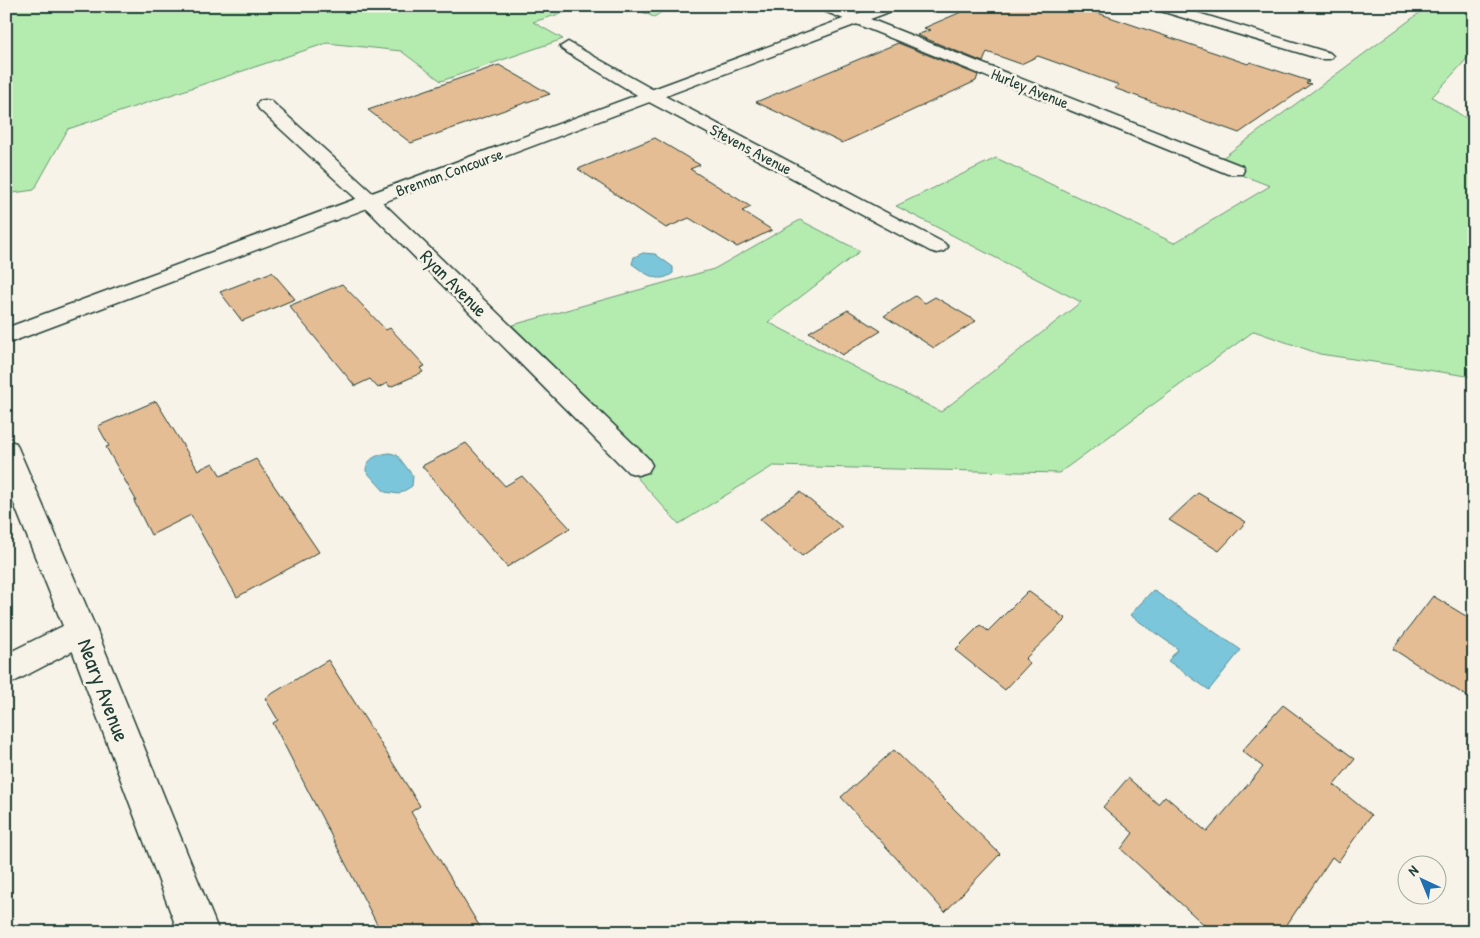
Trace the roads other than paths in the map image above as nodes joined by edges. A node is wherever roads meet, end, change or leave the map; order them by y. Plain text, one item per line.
1 (824, 6) edge
2 (892, 6) edge
3 (1159, 6) edge
4 (858, 20) junction
5 (568, 47) dead end
6 (1324, 56) dead end
7 (653, 97) junction
8 (265, 105) dead end
9 (1235, 170) dead end
10 (370, 201) junction
11 (937, 247) dead end
12 (6, 337) edge
13 (6, 450) edge
14 (638, 465) dead end
15 (80, 631) junction
16 (6, 671) edge
17 (199, 932) edge

1 - 4 street, Hurley Avenue
2 - 4 street, Brennan Concourse
3 - 6 street
4 - 7 street, Brennan Concourse
4 - 9 street, Hurley Avenue
5 - 7 street, Stevens Avenue
7 - 10 street, Brennan Concourse
7 - 11 street, Stevens Avenue
8 - 10 street, Ryan Avenue
10 - 12 street, Brennan Concourse
10 - 14 street, Ryan Avenue
13 - 15 street, Neary Avenue
15 - 16 street
15 - 17 street, Neary Avenue

